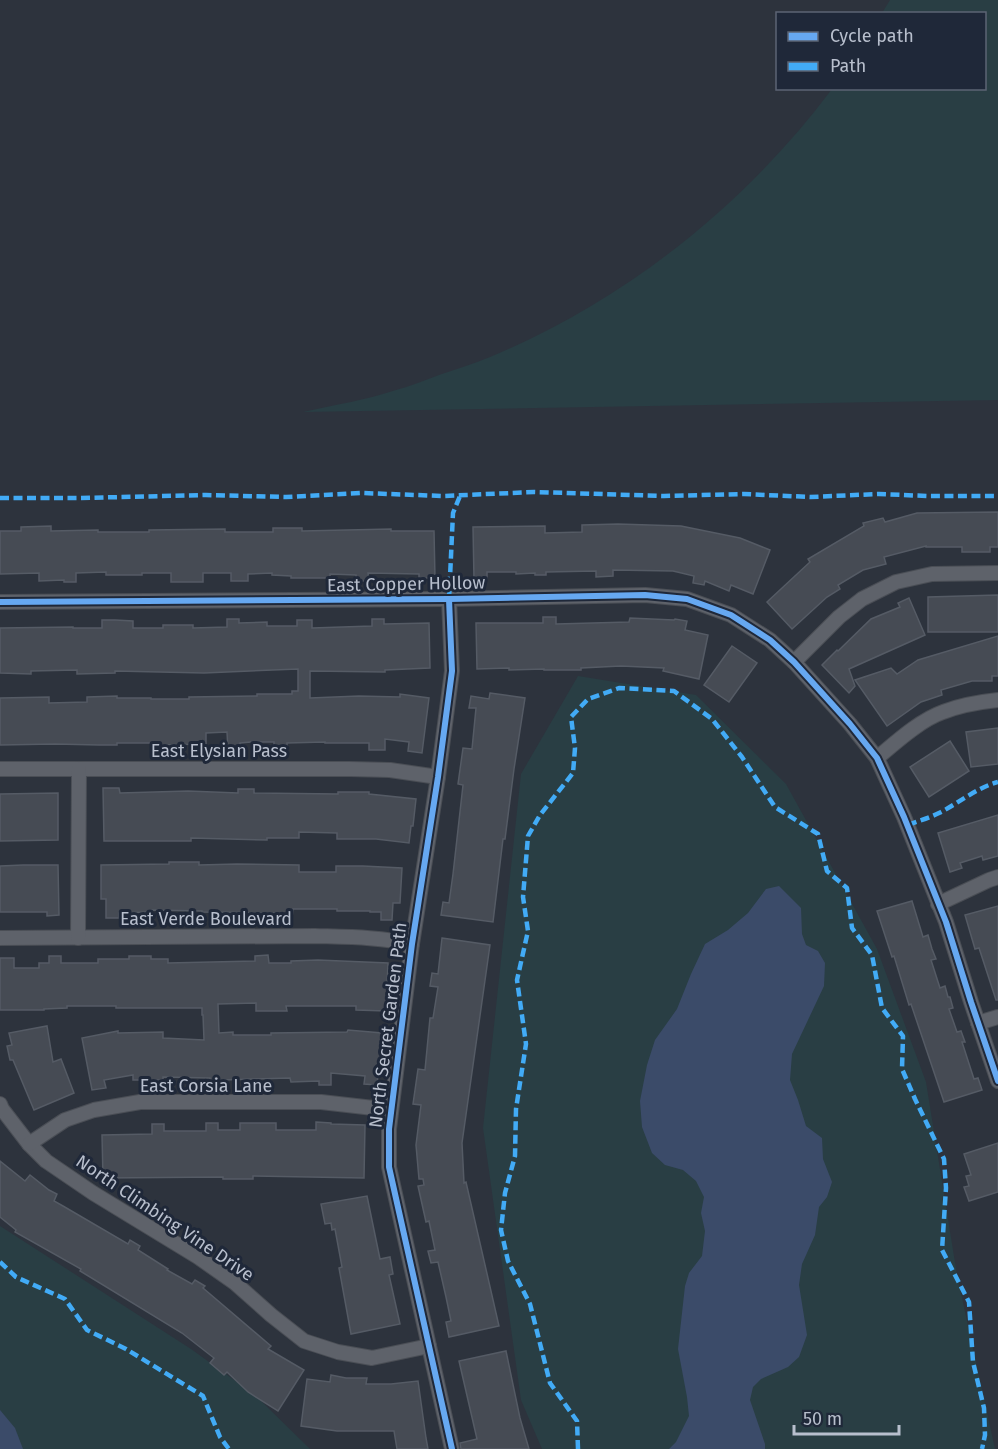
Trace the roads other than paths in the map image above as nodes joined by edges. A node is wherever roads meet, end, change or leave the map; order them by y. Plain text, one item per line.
1 (998, 573) edge
2 (449, 599) junction
3 (0, 602) edge
4 (794, 662) junction
5 (998, 699) edge
6 (877, 758) junction
7 (0, 769) edge
8 (79, 769) junction
9 (438, 777) junction
10 (998, 877) edge
11 (938, 904) junction
12 (0, 938) edge
13 (78, 938) junction
14 (412, 944) junction
15 (998, 1017) edge
16 (978, 1023) junction
17 (998, 1081) edge
18 (0, 1104) edge
19 (391, 1110) junction
20 (29, 1144) junction
21 (429, 1346) junction
22 (452, 1449) edge

1 - 4 street
2 - 3 street, East Copper Hollow
2 - 4 street, East Copper Hollow
2 - 9 street, North Secret Garden Path
4 - 6 street, East Copper Hollow
5 - 6 street
6 - 11 street, East Copper Hollow
7 - 8 street, East Elysian Pass
8 - 9 street, East Elysian Pass
8 - 13 street
9 - 14 street, North Secret Garden Path
10 - 11 street
11 - 16 street, East Copper Hollow
12 - 13 street, East Verde Boulevard
13 - 14 street, East Verde Boulevard
14 - 19 street, North Secret Garden Path
15 - 16 street
16 - 17 street, East Copper Hollow
18 - 20 street, North Climbing Vine Drive
19 - 20 street, East Corsia Lane
19 - 21 street, North Secret Garden Path
20 - 21 street, North Climbing Vine Drive
21 - 22 street, North Secret Garden Path

